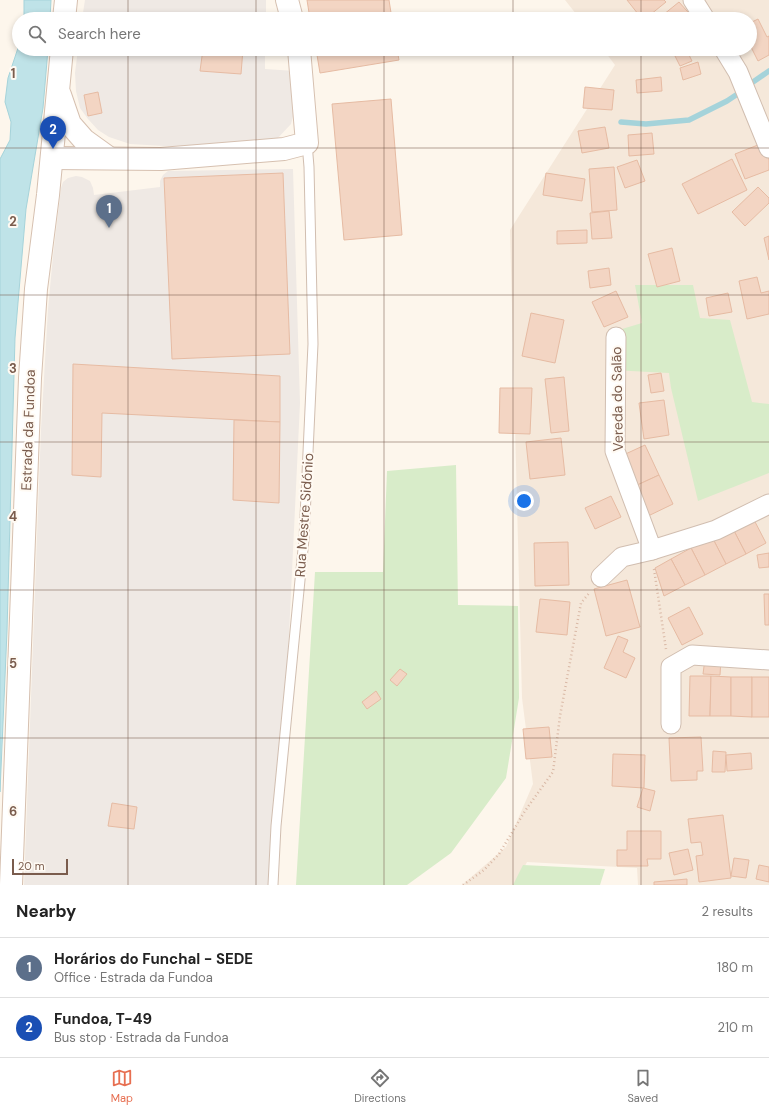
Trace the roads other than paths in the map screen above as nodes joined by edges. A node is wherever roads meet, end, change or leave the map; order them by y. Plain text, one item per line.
1 (66, 0) edge
2 (287, 0) edge
3 (693, 0) edge
4 (65, 12) edge
5 (290, 12) edge
6 (701, 12) edge
7 (61, 56) edge
8 (300, 56) edge
9 (728, 56) edge
10 (58, 90) junction
11 (307, 143) junction
12 (769, 148) edge
13 (52, 158) junction
14 (109, 158) junction
15 (616, 337) dead end
16 (769, 504) edge
17 (652, 550) junction
18 (601, 577) road end
19 (769, 660) edge
20 (672, 724) dead end
21 (11, 885) edge
22 (273, 885) edge

1 - 4 main road
2 - 5 main road
3 - 6 street
7 - 10 main road, Estrada da Fundoa
8 - 11 main road
9 - 12 street
10 - 13 main road, Estrada da Fundoa
10 - 14 main road
11 - 14 main road
11 - 22 lane, Rua Mestre Sidónio
13 - 14 main road
13 - 21 main road, Estrada da Fundoa
15 - 17 street, Vereda do Salão
16 - 17 street
17 - 18 street
19 - 20 street

